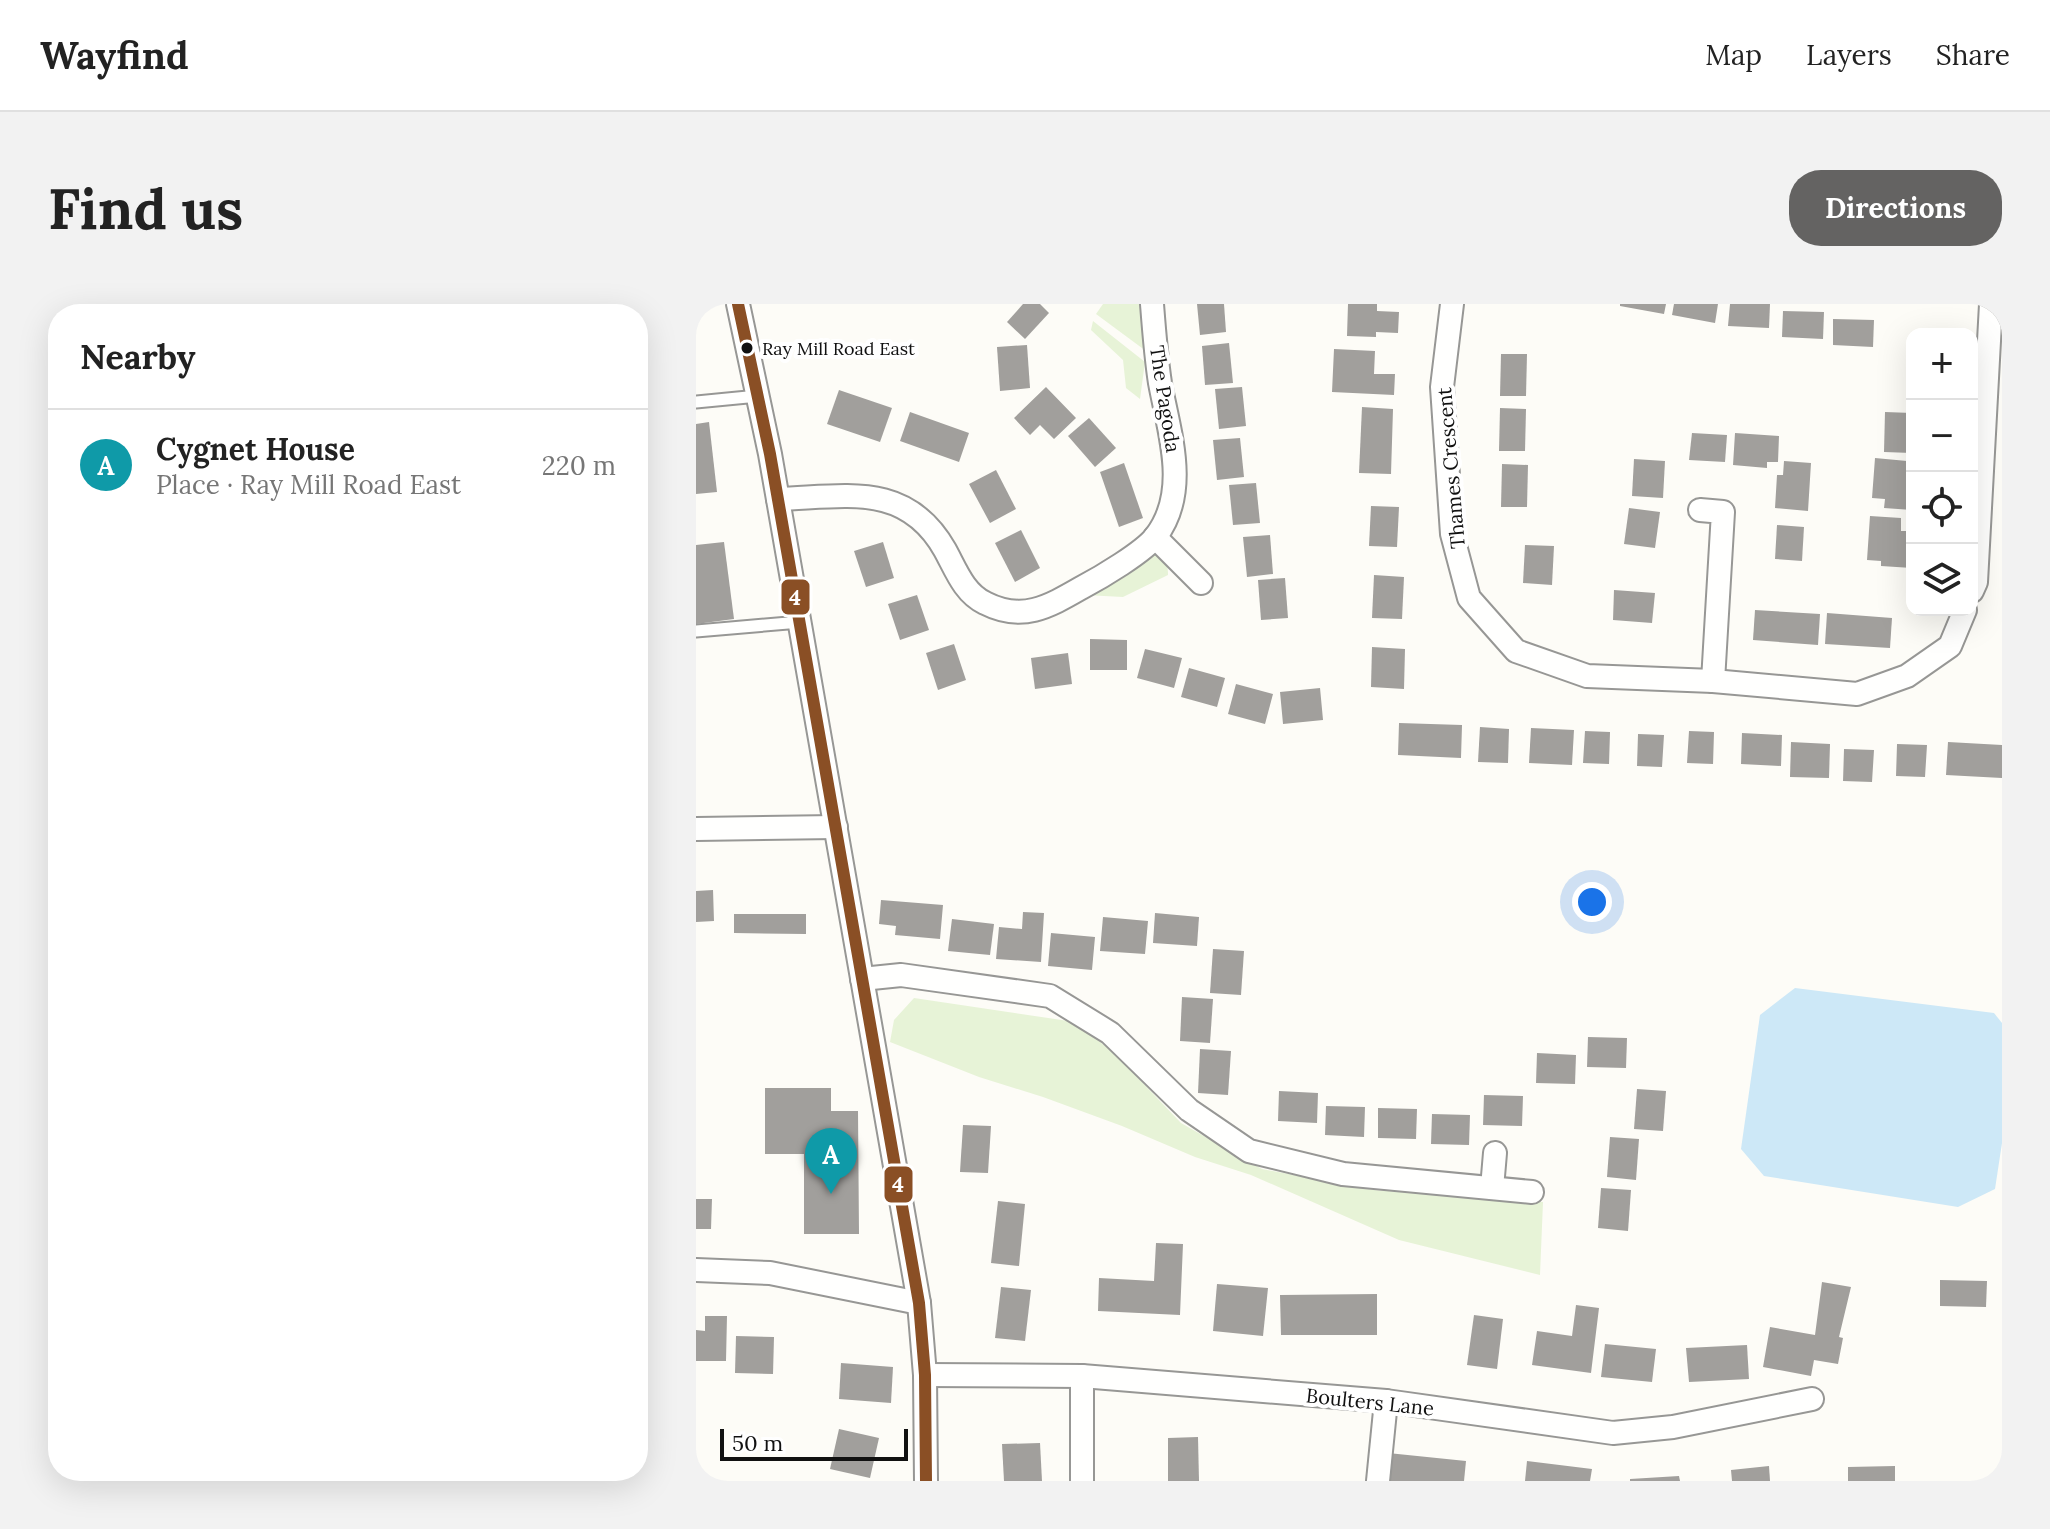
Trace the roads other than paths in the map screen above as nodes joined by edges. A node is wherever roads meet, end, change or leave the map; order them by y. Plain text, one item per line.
1 (738, 304) edge
2 (1152, 304) edge
3 (1452, 304) edge
4 (1991, 304) edge
5 (759, 396) junction
6 (696, 402) edge
7 (778, 499) junction
8 (1700, 510) dead end
9 (1155, 537) junction
10 (1978, 545) edge
11 (1201, 583) dead end
12 (1962, 616) edge
13 (800, 622) junction
14 (696, 631) edge
15 (1713, 681) junction
16 (836, 827) junction
17 (696, 829) edge
18 (862, 979) junction
19 (1495, 1153) dead end
20 (1492, 1188) junction
21 (1532, 1192) dead end
22 (696, 1270) edge
23 (919, 1303) junction
24 (925, 1375) junction
25 (1082, 1376) junction
26 (1812, 1399) dead end
27 (1386, 1401) junction
28 (926, 1481) edge
29 (1082, 1481) edge
30 (1378, 1481) edge

1 - 5 street
2 - 9 street, The Pagoda
3 - 15 street, Thames Crescent
4 - 10 street
5 - 6 lane
5 - 7 street
7 - 9 street, The Pagoda
7 - 13 street
8 - 15 street
9 - 11 street
12 - 15 street, Thames Crescent
13 - 14 lane
13 - 16 street
16 - 17 street
16 - 18 street
18 - 20 street
18 - 23 street
19 - 20 street
20 - 21 street
22 - 23 street
23 - 24 street
24 - 25 street, Boulters Lane
24 - 28 street
25 - 27 street, Boulters Lane
25 - 29 street
26 - 27 street, Boulters Lane
27 - 30 street

